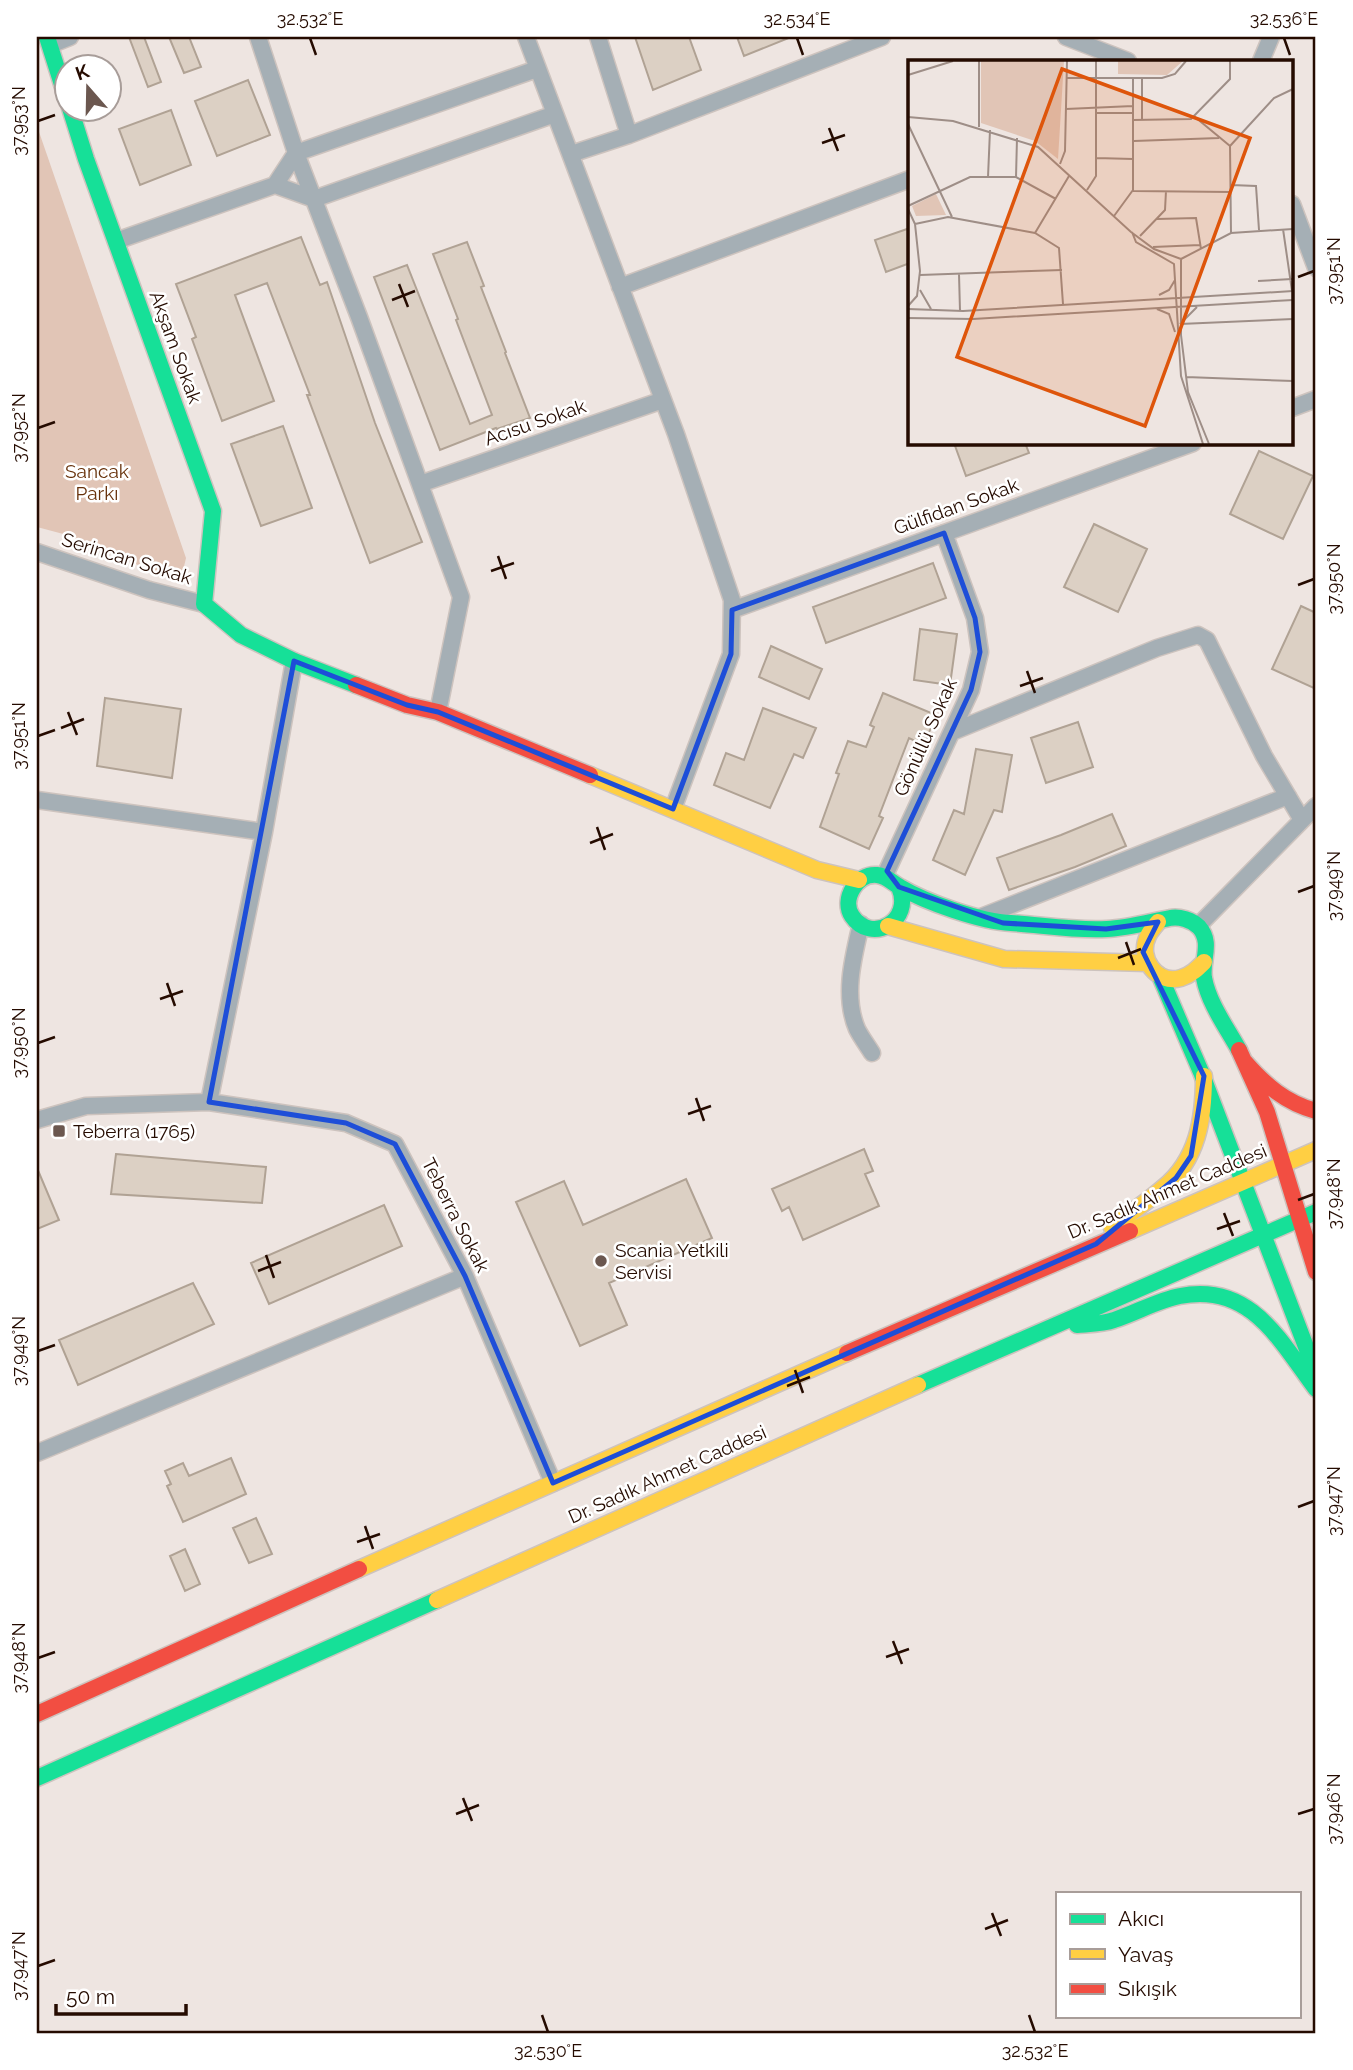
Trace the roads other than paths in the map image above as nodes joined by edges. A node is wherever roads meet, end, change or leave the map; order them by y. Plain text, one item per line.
1 (70, 37) edge
2 (258, 37) edge
3 (526, 37) edge
4 (598, 37) edge
5 (882, 37) edge
6 (1066, 37) edge
7 (1271, 37) edge
8 (49, 41) edge
9 (1125, 60) edge
10 (1261, 60) edge
11 (537, 69) junction
12 (555, 114) junction
13 (75, 122) edge
14 (629, 135) junction
15 (296, 153) junction
16 (571, 154) junction
17 (908, 180) edge
18 (275, 185) junction
19 (314, 199) junction
20 (1294, 209) edge
21 (116, 241) junction
22 (1316, 268) edge
23 (620, 286) junction
24 (1316, 399) edge
25 (663, 400) junction
26 (1294, 407) edge
27 (1190, 444) edge
28 (421, 484) junction
29 (944, 533) junction
30 (37, 552) edge
31 (204, 604) junction
32 (732, 610) junction
33 (294, 661) junction
34 (438, 712) junction
35 (951, 732) junction
36 (1288, 796) junction
37 (37, 800) edge
38 (1316, 806) edge
39 (673, 809) junction
40 (1302, 820) junction
41 (264, 832) junction
42 (817, 870) junction
43 (885, 875) junction
44 (859, 880) junction
45 (900, 887) junction
46 (848, 900) junction
47 (981, 917) junction
48 (1158, 922) junction
49 (861, 925) junction
50 (888, 926) junction
51 (1198, 926) junction
52 (1204, 962) junction
53 (1147, 963) junction
54 (1160, 976) junction
55 (872, 1053) dead end
56 (1245, 1062) junction
57 (1204, 1076) junction
58 (209, 1102) junction
59 (1316, 1111) edge
60 (37, 1120) edge
61 (1316, 1150) edge
62 (1283, 1164) junction
63 (1244, 1181) junction
64 (1316, 1212) edge
65 (1299, 1219) junction
66 (1262, 1235) junction
67 (1096, 1244) junction
68 (1316, 1272) edge
69 (465, 1276) junction
70 (1054, 1325) junction
71 (1316, 1373) edge
72 (1316, 1390) edge
73 (37, 1453) edge
74 (553, 1483) junction
75 (37, 1714) edge
76 (37, 1778) edge

1 - 8 street
2 - 15 street
3 - 11 street
4 - 14 street
5 - 14 street
6 - 9 street
7 - 10 street
11 - 12 street
11 - 15 street
12 - 16 street
12 - 19 street
13 - 21 main road, Akşam Sokak
14 - 16 street
15 - 18 street
15 - 19 street
16 - 23 street
17 - 23 street
18 - 19 street
18 - 21 street
19 - 28 street
20 - 22 street
21 - 31 main road, Akşam Sokak
23 - 25 street
24 - 26 street
25 - 28 street, Acısu Sokak
25 - 32 street
27 - 29 street, Gülfidan Sokak
28 - 34 street
29 - 32 street, Gülfidan Sokak
29 - 35 street, Gönüllü Sokak
30 - 31 street, Serincan Sokak
31 - 33 main road
32 - 39 street
33 - 34 main road
33 - 41 street
34 - 39 main road
35 - 36 street
35 - 43 street, Gönüllü Sokak
36 - 40 street
36 - 47 street
37 - 41 street
38 - 40 street
39 - 42 main road
40 - 51 street
41 - 58 street
42 - 44 main road
42 - 46 main road
43 - 44 main road
43 - 45 main road
44 - 46 main road
45 - 47 main road
45 - 50 main road
46 - 49 main road
47 - 48 main road
48 - 51 main road
48 - 53 main road
49 - 50 main road
49 - 55 street
50 - 53 main road
51 - 52 main road
52 - 54 main road
52 - 56 main road
53 - 54 main road
54 - 57 main road
56 - 59 main road
56 - 62 main road
57 - 63 main road
57 - 67 main road
58 - 60 street, Teberra Sokak
58 - 69 street, Teberra Sokak
61 - 62 main road, Dr. Sadık Ahmet Caddesi
62 - 63 main road, Dr. Sadık Ahmet Caddesi
62 - 65 main road
63 - 66 main road
63 - 67 main road, Dr. Sadık Ahmet Caddesi
64 - 65 main road, Dr. Sadık Ahmet Caddesi
65 - 66 main road, Dr. Sadık Ahmet Caddesi
65 - 68 main road
66 - 70 main road, Dr. Sadık Ahmet Caddesi
66 - 71 main road
67 - 74 main road, Dr. Sadık Ahmet Caddesi
69 - 73 street
69 - 74 street, Teberra Sokak
70 - 72 main road
70 - 76 main road, Dr. Sadık Ahmet Caddesi
74 - 75 main road, Dr. Sadık Ahmet Caddesi

